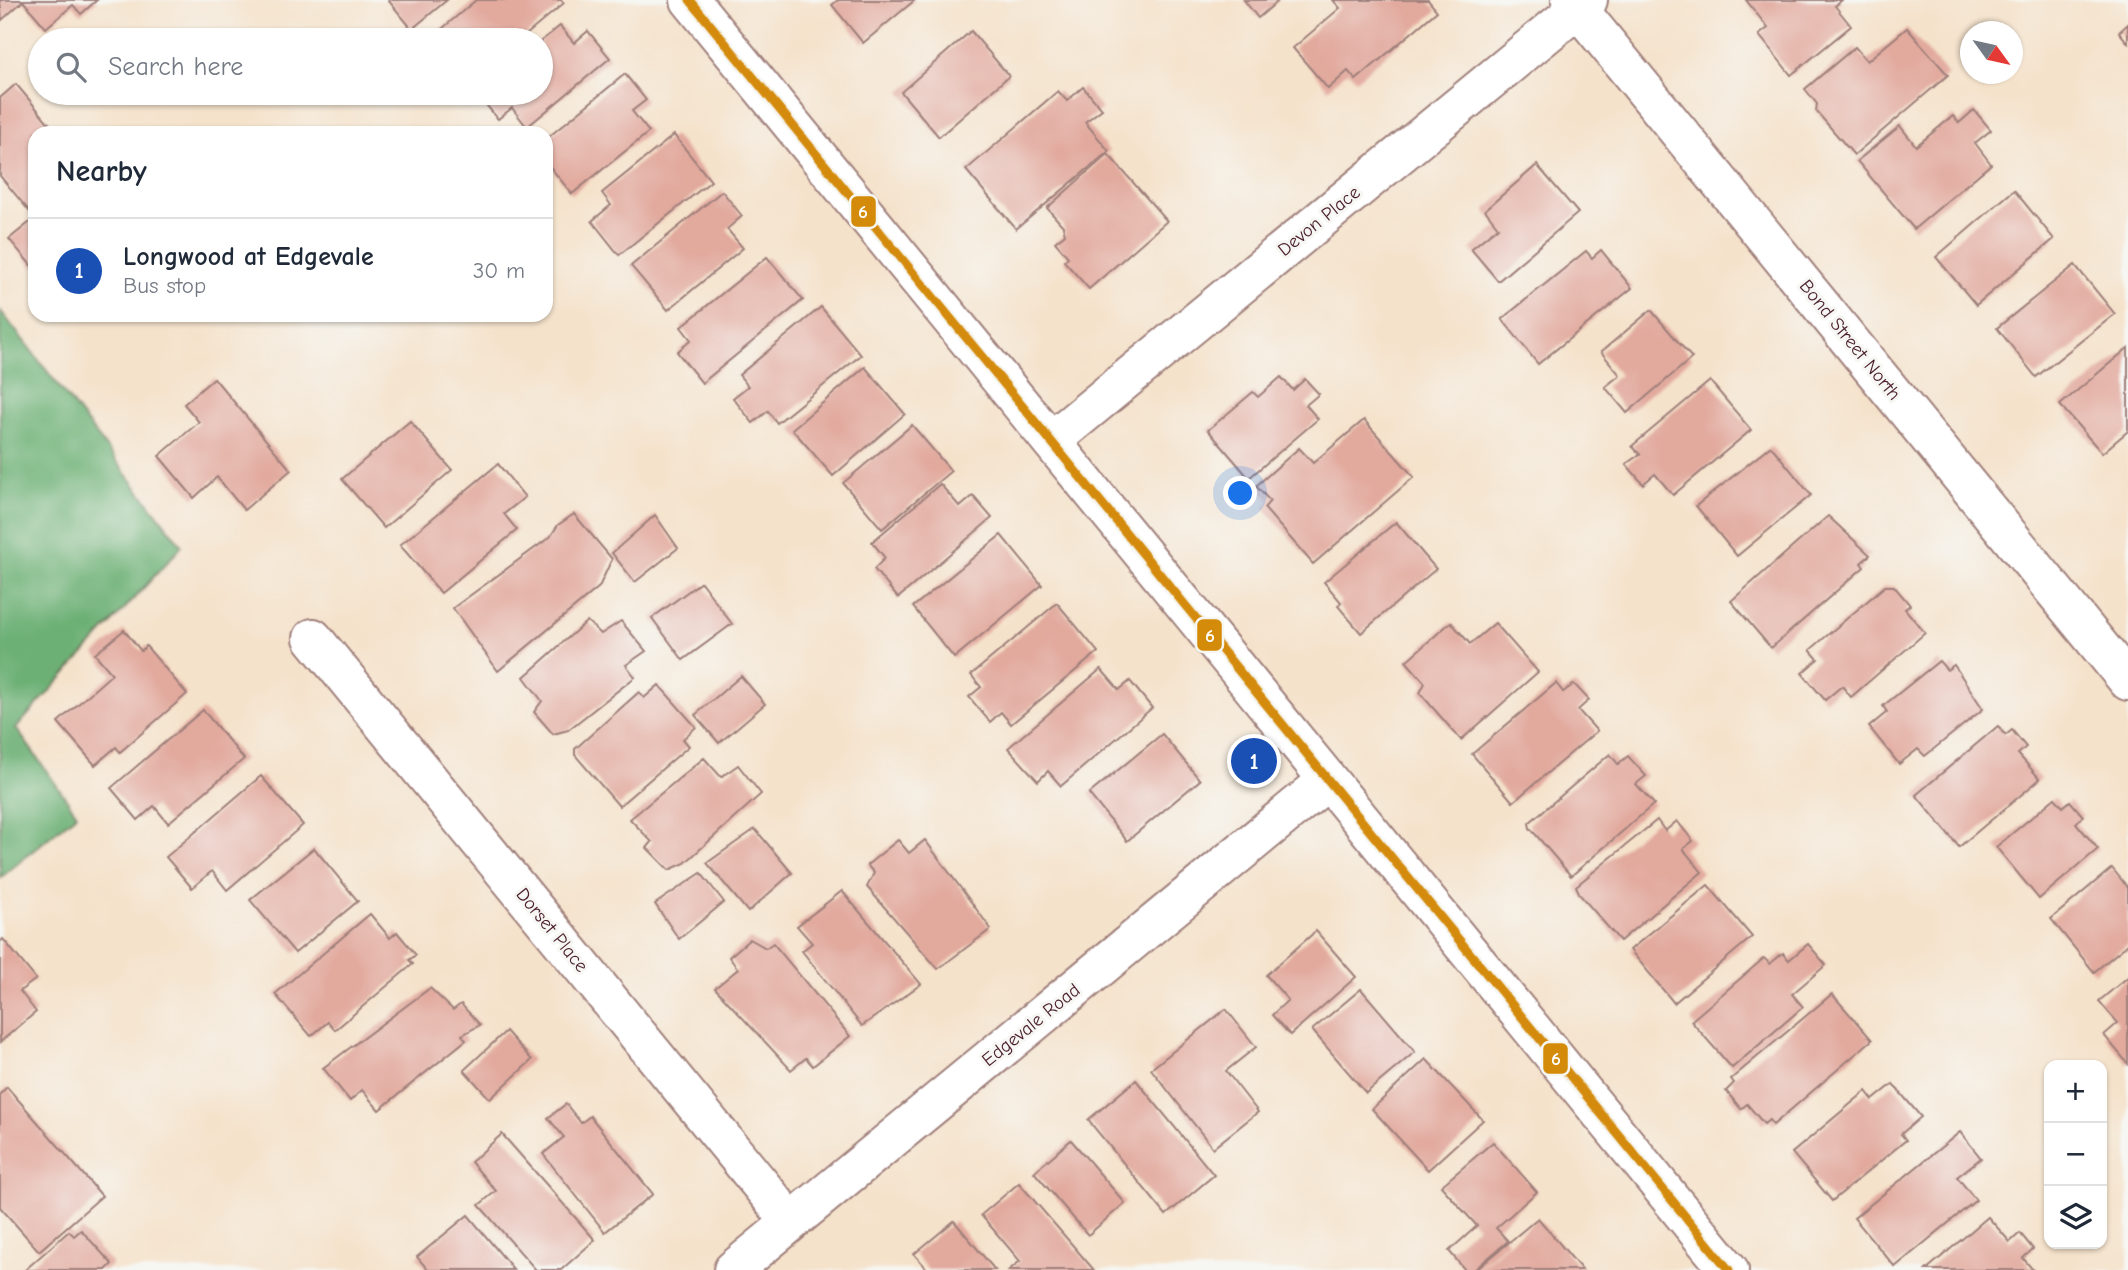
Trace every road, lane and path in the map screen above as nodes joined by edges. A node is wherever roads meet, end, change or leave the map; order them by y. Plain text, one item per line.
1 (690, 0) edge
2 (1579, 3) edge
3 (1051, 441) junction
4 (313, 638) dead end
5 (2128, 681) edge
6 (1328, 780) junction
7 (790, 1223) junction
8 (733, 1270) edge
9 (1729, 1270) edge

1 - 3 street
2 - 3 street, Devon Place
2 - 5 street, Bond Street North
3 - 6 street
4 - 7 street, Dorset Place
6 - 7 street, Edgevale Road
6 - 9 street
7 - 8 street, Edgevale Road

